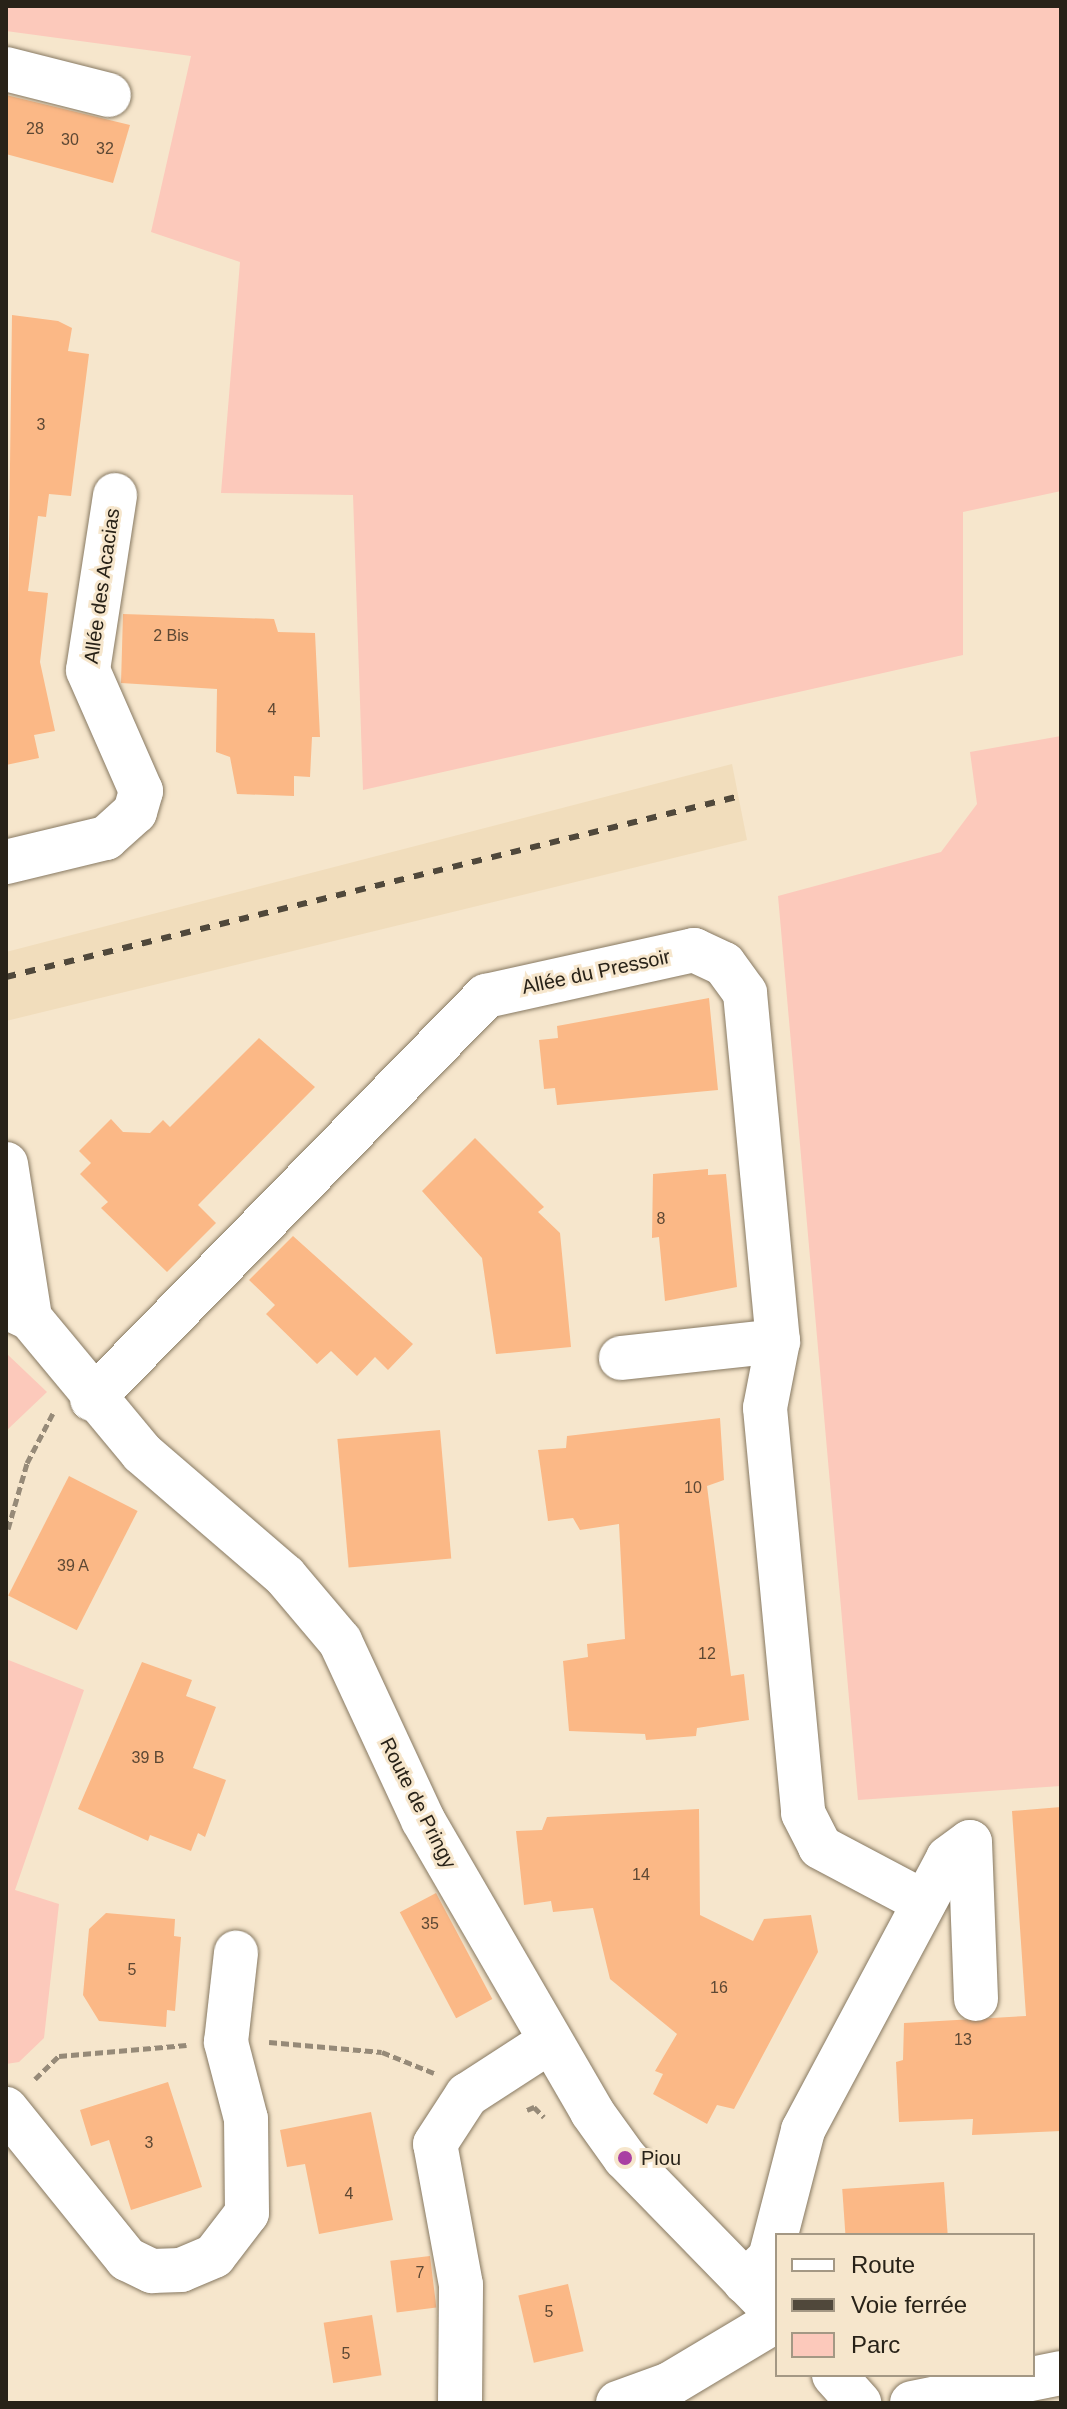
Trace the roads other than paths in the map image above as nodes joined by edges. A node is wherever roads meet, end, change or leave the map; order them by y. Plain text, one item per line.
1 (6, 69) edge
2 (109, 95) dead end
3 (115, 495) dead end
4 (6, 862) edge
5 (6, 1164) edge
6 (18, 1312) edge
7 (778, 1341) junction
8 (621, 1358) dead end
9 (73, 1403) junction
10 (924, 1902) junction
11 (236, 1953) dead end
12 (976, 1999) dead end
13 (549, 2042) junction
14 (6, 2109) edge
15 (776, 2233) edge
16 (775, 2239) edge
17 (745, 2282) junction
18 (775, 2312) edge
19 (775, 2321) edge
20 (1061, 2373) edge
21 (836, 2377) edge
22 (460, 2403) edge
23 (618, 2403) edge
24 (859, 2403) edge
25 (912, 2403) edge

1 - 2 street
3 - 4 street, Allée des Acacias
5 - 6 street, Route de Pringy
6 - 9 street, Route de Pringy
7 - 8 street
7 - 9 street, Allée du Pressoir
7 - 10 street, Allée du Pressoir
9 - 13 street, Route de Pringy
10 - 12 street
10 - 15 street
11 - 14 street
13 - 17 street, Route de Pringy
13 - 22 street
16 - 17 street
17 - 18 street, Route de Pringy
19 - 23 street
20 - 25 street
21 - 24 street

